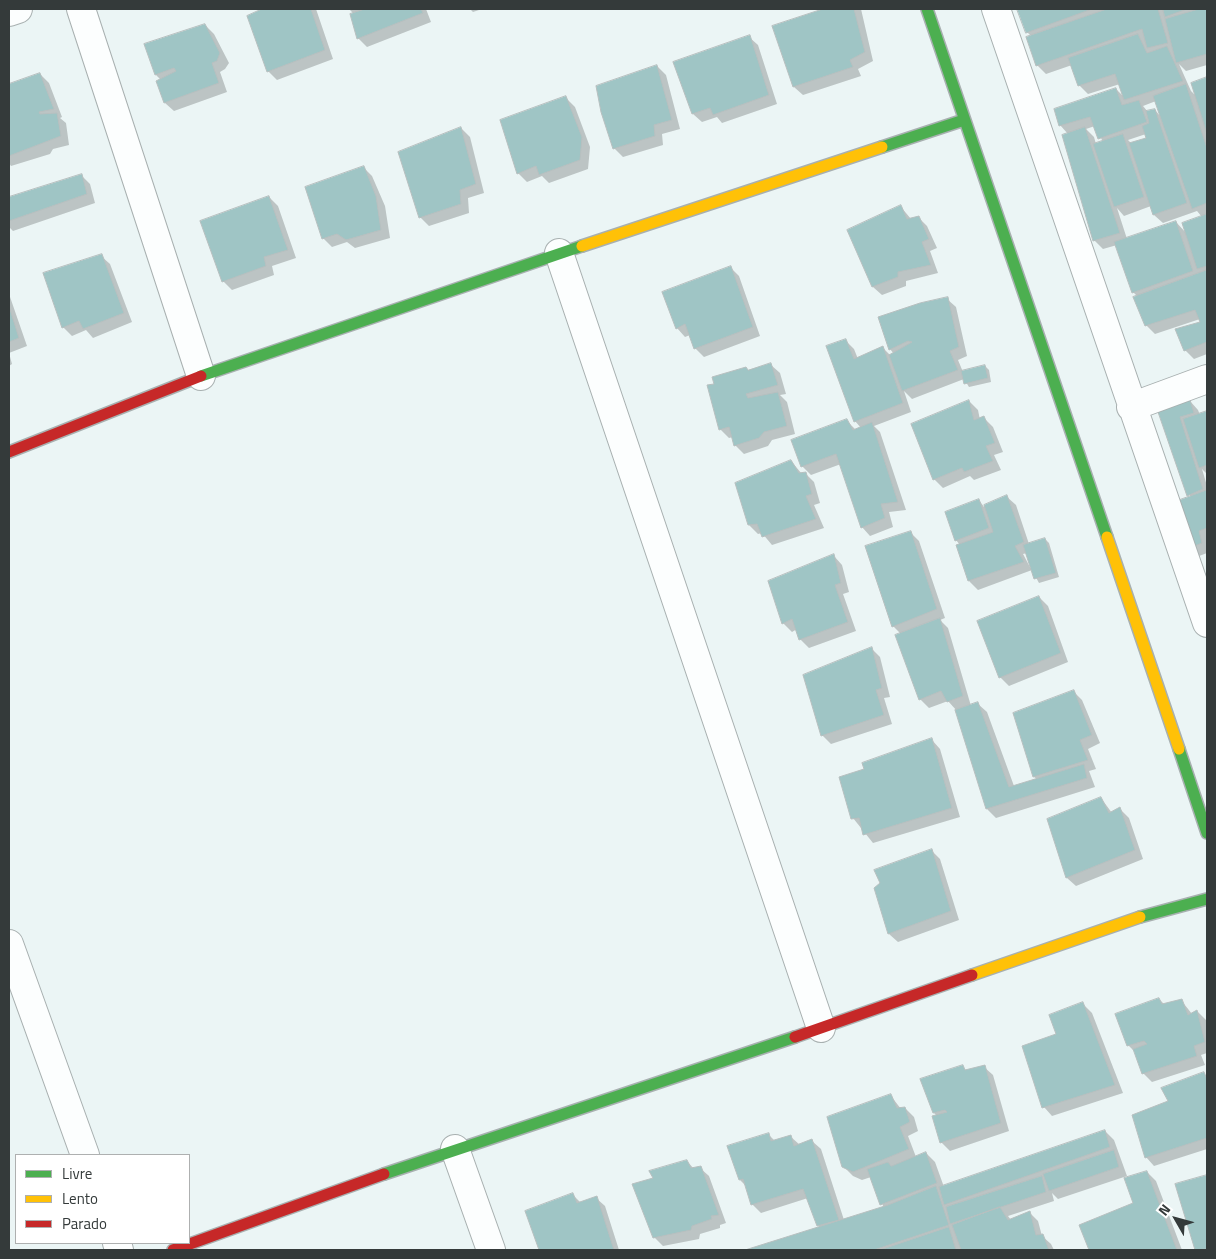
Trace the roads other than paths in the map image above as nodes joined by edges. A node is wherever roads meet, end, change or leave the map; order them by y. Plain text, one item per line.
1 (18, 9) edge
2 (81, 9) edge
3 (927, 9) edge
4 (996, 9) edge
5 (9, 12) edge
6 (964, 120) junction
7 (559, 254) junction
8 (202, 376) junction
9 (1207, 378) edge
10 (1132, 407) junction
11 (9, 452) edge
12 (1207, 623) edge
13 (1207, 833) edge
14 (1207, 899) edge
15 (9, 944) edge
16 (821, 1028) junction
17 (455, 1149) junction
18 (85, 1154) edge
19 (190, 1244) edge
20 (190, 1244) edge
21 (173, 1250) edge
22 (490, 1250) edge

1 - 5 street
2 - 8 street
3 - 6 street
4 - 10 street
6 - 7 street
6 - 13 street
7 - 8 street
7 - 16 street
8 - 11 street
9 - 10 street
10 - 12 street
14 - 16 street
15 - 18 street
16 - 17 street
17 - 19 street
17 - 22 street
20 - 21 street

